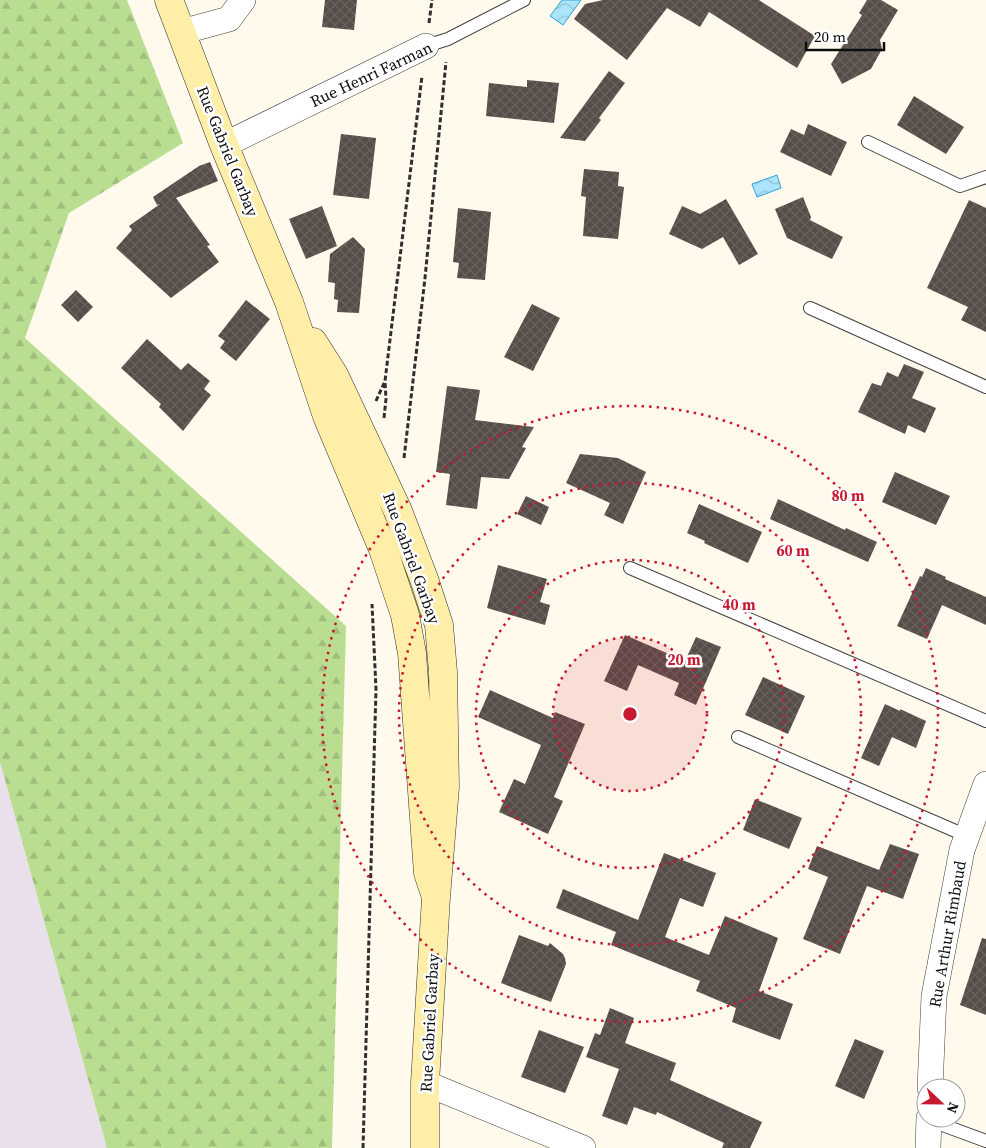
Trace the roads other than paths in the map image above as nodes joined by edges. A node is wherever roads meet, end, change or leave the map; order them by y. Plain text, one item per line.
1 (169, 0) edge
2 (243, 0) edge
3 (521, 2) edge
4 (181, 32) junction
5 (437, 43) joint
6 (868, 142) dead end
7 (224, 145) junction
8 (986, 177) edge
9 (810, 308) dead end
10 (986, 387) edge
11 (630, 568) dead end
12 (986, 721) edge
13 (738, 737) dead end
14 (986, 784) edge
15 (968, 836) junction
16 (930, 1078) edge
17 (425, 1083) junction
18 (929, 1128) edge
19 (952, 1128) edge
20 (986, 1141) edge
21 (425, 1148) edge
22 (583, 1148) edge
23 (928, 1148) edge

1 - 4 street, Rue Gabriel Garbay
2 - 4 street
3 - 5 lane, Rue Henri Farman
4 - 7 street, Rue Gabriel Garbay
5 - 7 street, Rue Henri Farman
6 - 8 lane
7 - 17 street, Rue Gabriel Garbay
9 - 10 lane
11 - 12 lane
13 - 15 lane
14 - 15 street, Rue Arthur Rimbaud
15 - 16 street, Rue Arthur Rimbaud
17 - 21 street, Rue Gabriel Garbay
17 - 22 street
18 - 23 street
19 - 20 lane

